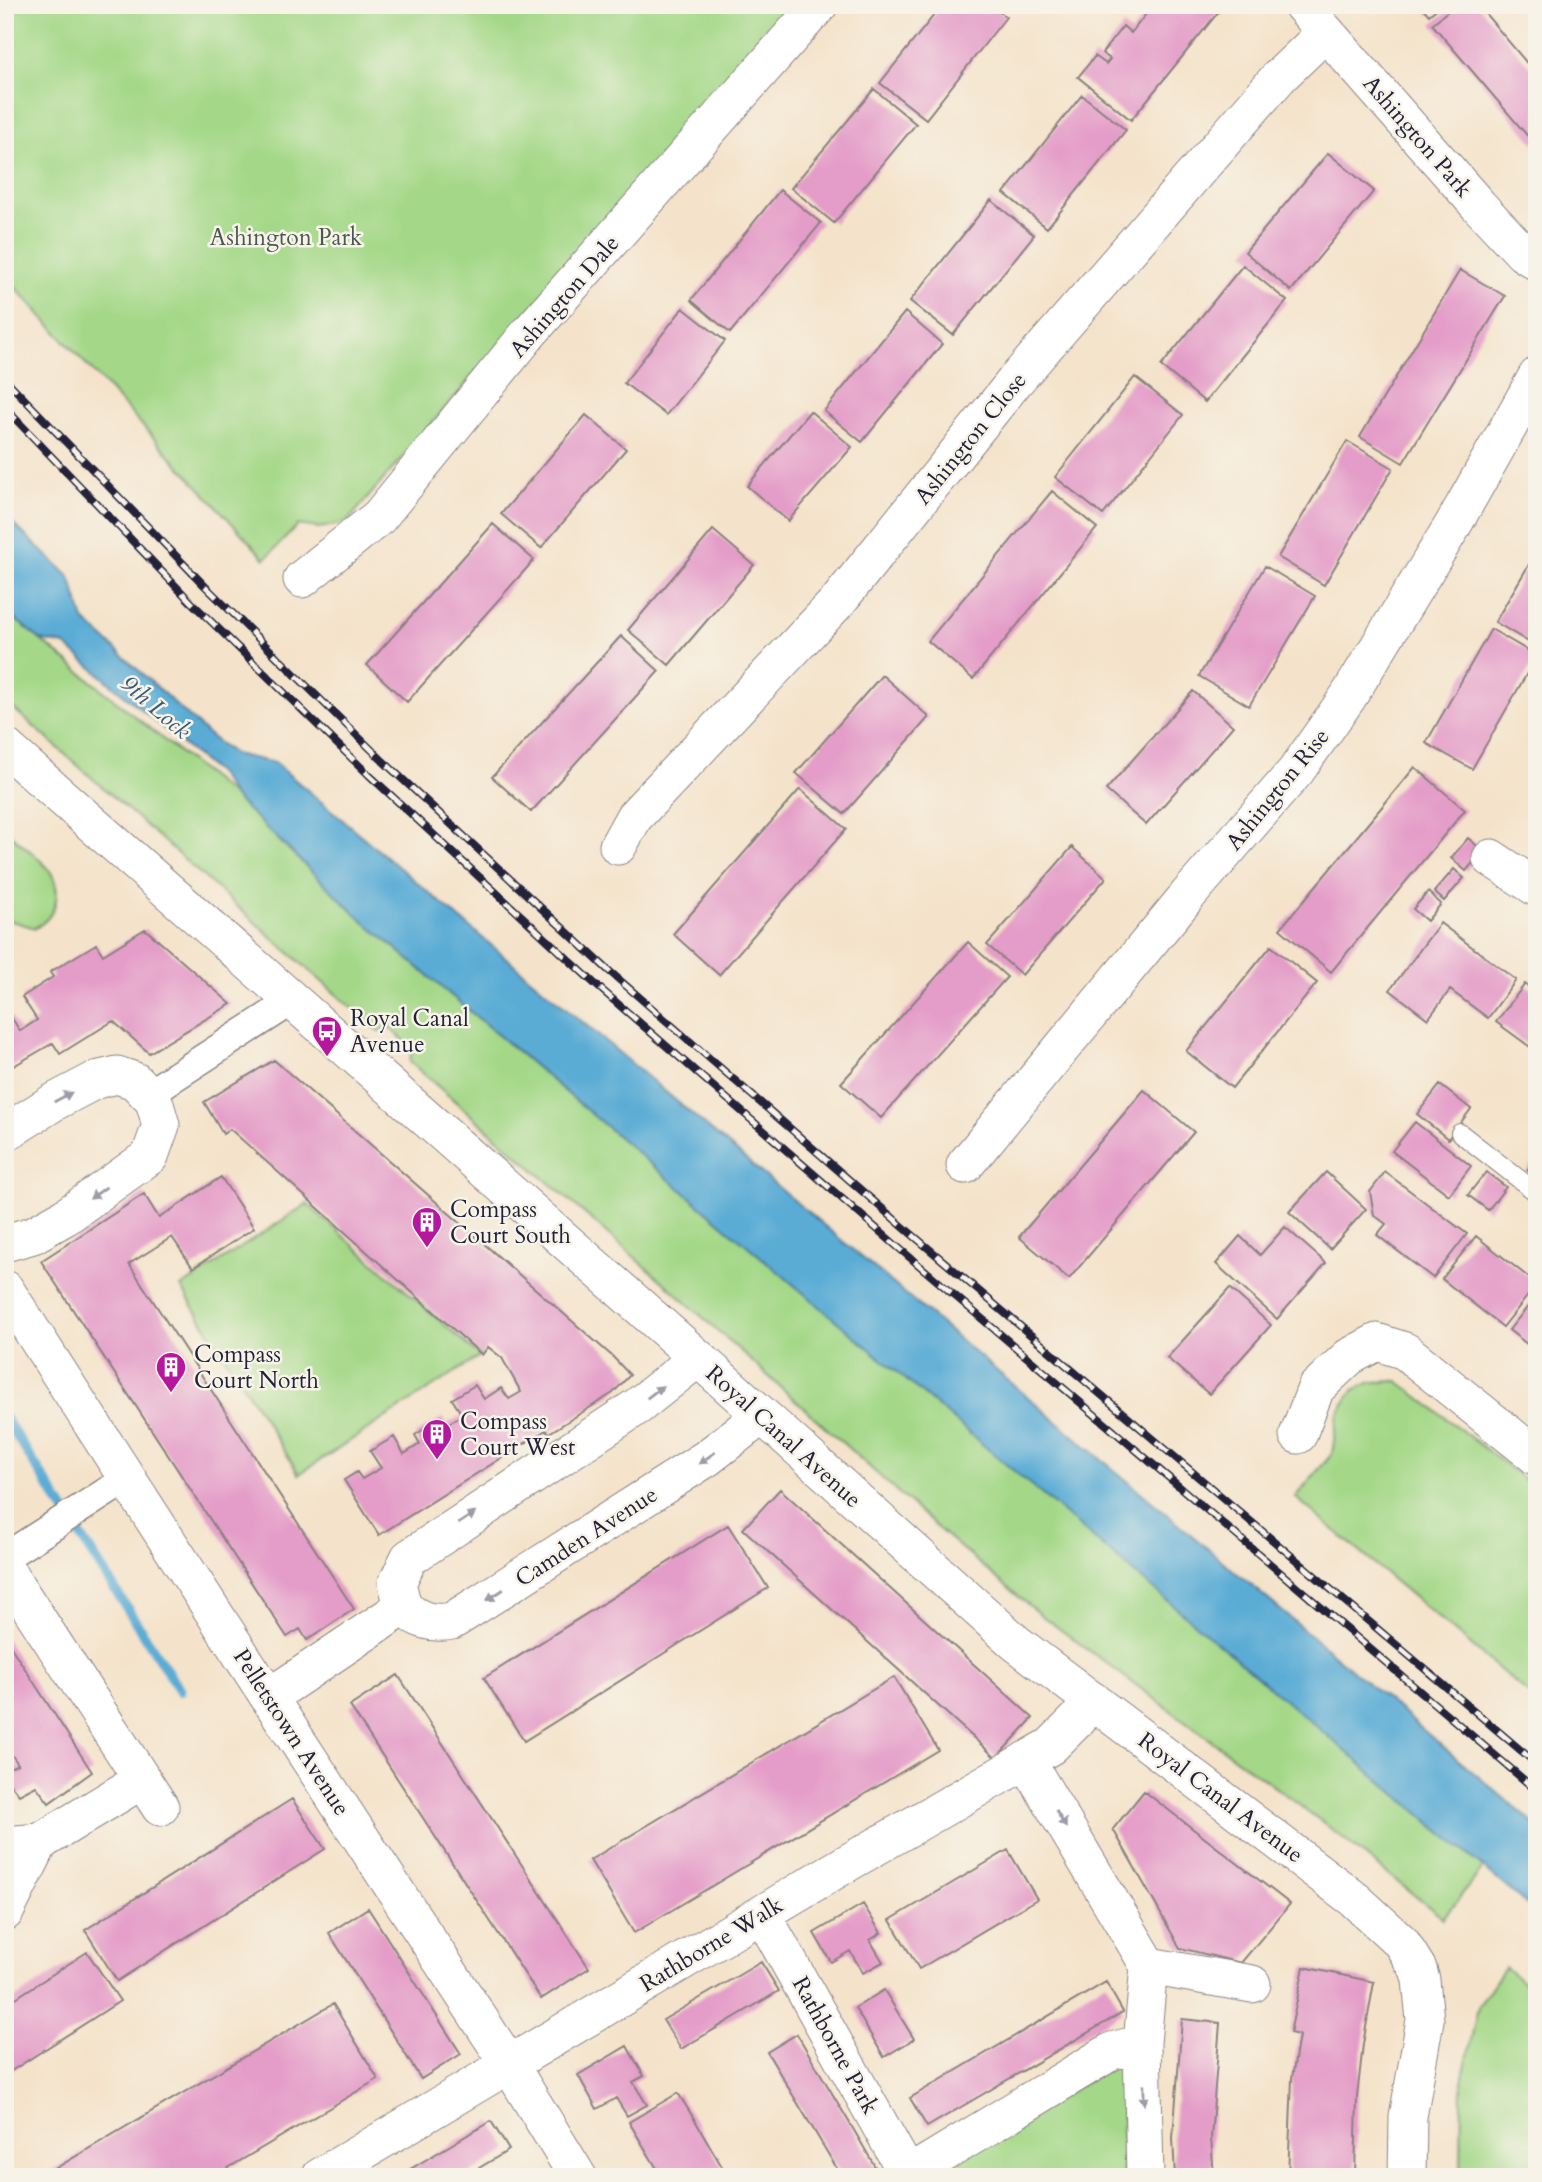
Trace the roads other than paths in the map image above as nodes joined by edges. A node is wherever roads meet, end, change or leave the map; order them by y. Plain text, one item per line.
1 (819, 5) edge
2 (1314, 18) edge
3 (1537, 262) edge
4 (1537, 376) edge
5 (302, 579) dead end
6 (5, 747) edge
7 (618, 846) dead end
8 (1491, 858) dead end
9 (1537, 888) edge
10 (292, 1001) junction
11 (148, 1094) junction
12 (5, 1133) edge
13 (1460, 1133) dead end
14 (965, 1165) dead end
15 (1537, 1193) edge
16 (5, 1210) edge
17 (5, 1234) edge
18 (5, 1244) edge
19 (5, 1289) edge
20 (698, 1358) junction
21 (761, 1416) junction
22 (1298, 1435) dead end
23 (1537, 1457) edge
24 (128, 1478) junction
25 (5, 1557) edge
26 (5, 1569) edge
27 (403, 1607) junction
28 (269, 1697) junction
29 (1092, 1700) junction
30 (1026, 1760) junction
31 (23, 1844) edge
32 (5, 1912) edge
33 (762, 1914) junction
34 (1149, 1966) junction
35 (1252, 1984) dead end
36 (1142, 2043) junction
37 (509, 2064) junction
38 (908, 2176) edge
39 (320, 2177) edge
40 (578, 2177) edge
41 (1144, 2177) edge
42 (1407, 2177) edge

1 - 5 street, Ashington Dale
2 - 3 street, Ashington Park
2 - 7 street, Ashington Close
4 - 14 street, Ashington Rise
6 - 10 street, Royal Canal Avenue
8 - 9 street
10 - 11 street
10 - 20 street, Royal Canal Avenue
12 -> 11 street
11 -> 18 street
13 - 15 lane
16 - 17 street
19 - 24 street, Pelletstown Avenue
20 - 21 street, Royal Canal Avenue
27 -> 20 street
21 -> 27 street, Camden Avenue
21 - 29 street, Royal Canal Avenue
22 - 23 street
24 - 25 street
24 - 28 street, Pelletstown Avenue
26 - 31 street
27 - 28 street
28 - 37 street, Pelletstown Avenue
29 - 30 street, Rathborne Walk
29 - 42 street, Royal Canal Avenue
30 - 33 street, Rathborne Walk
30 -> 34 street
31 - 32 street
33 - 37 street, Rathborne Walk
33 - 38 street, Rathborne Park
34 - 35 street
34 - 36 street
36 - 38 street
36 -> 41 street
37 - 39 street, Rathborne Walk
37 - 40 street, Pelletstown Avenue

